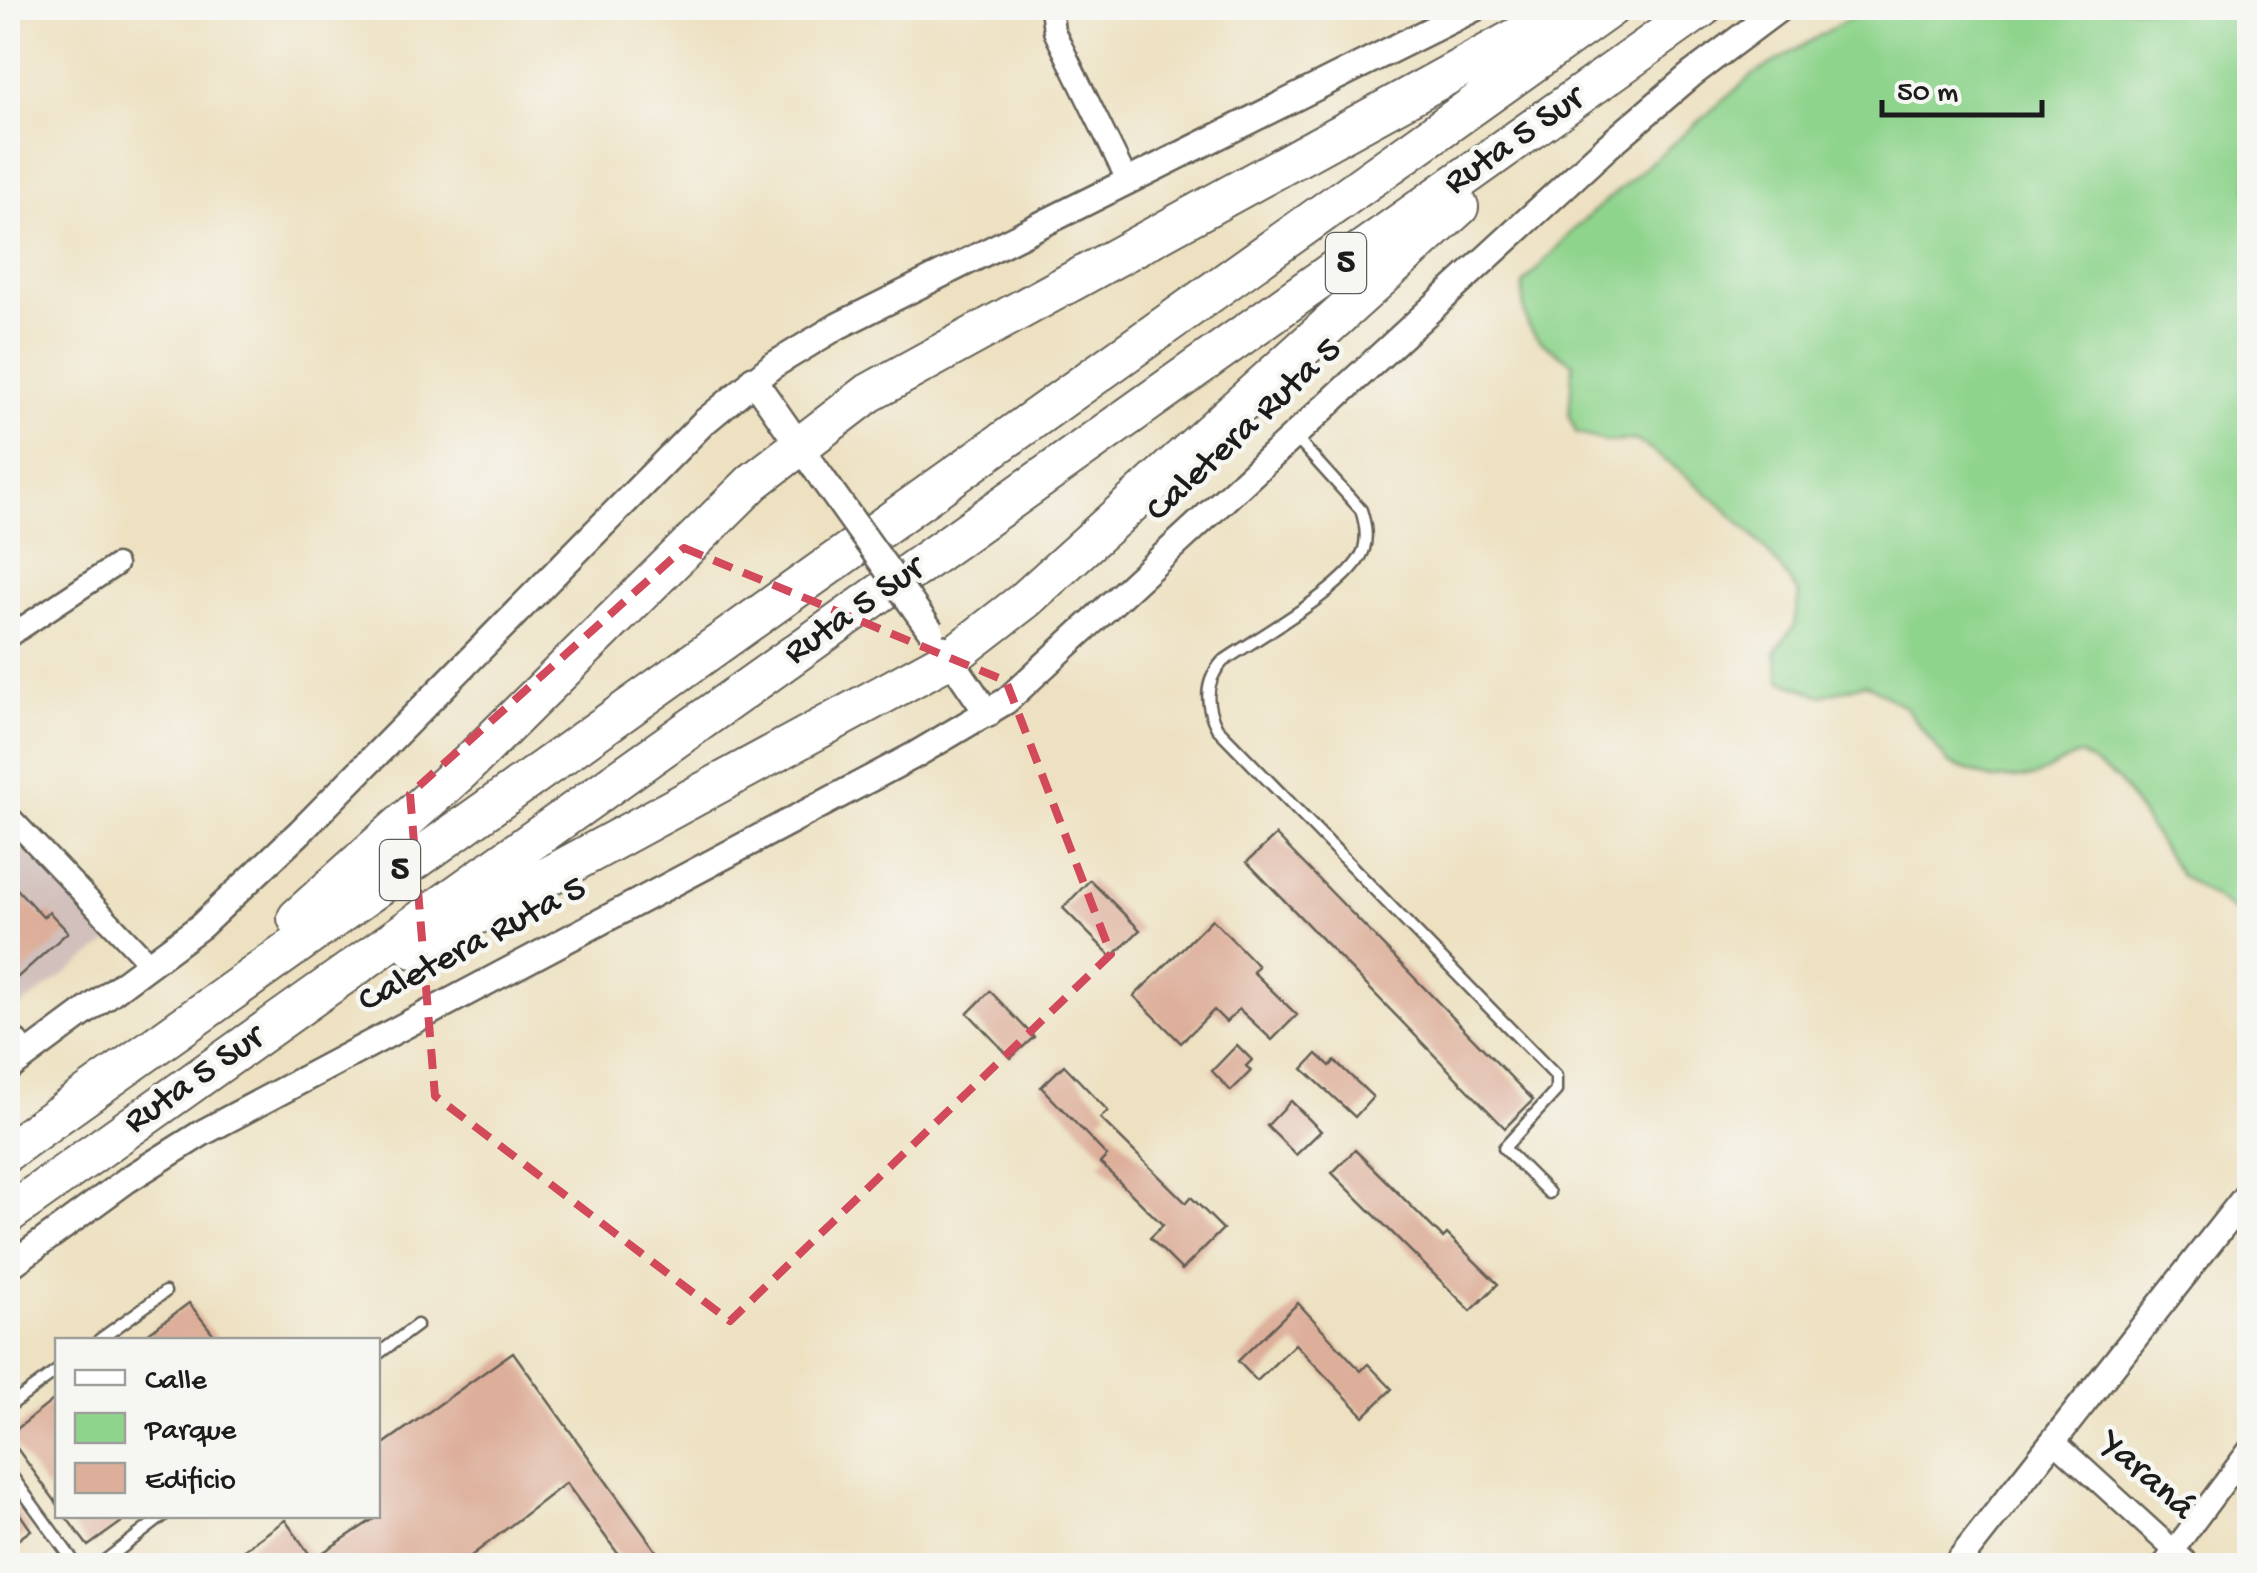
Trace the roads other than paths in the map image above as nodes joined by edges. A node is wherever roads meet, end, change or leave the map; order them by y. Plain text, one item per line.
1 (1051, 8) edge
2 (1475, 8) edge
3 (1570, 8) edge
4 (1610, 8) edge
5 (1702, 8) edge
6 (1780, 8) edge
7 (1599, 82) junction
8 (1128, 182) junction
9 (754, 380) junction
10 (1294, 436) junction
11 (799, 444) junction
12 (116, 565) dead end
13 (8, 637) edge
14 (941, 644) junction
15 (988, 714) junction
16 (8, 816) edge
17 (151, 965) junction
18 (8, 1022) edge
19 (271, 1026) junction
20 (161, 1040) junction
21 (33, 1051) junction
22 (8, 1070) edge
23 (8, 1151) edge
24 (1548, 1193) dead end
25 (2248, 1198) edge
26 (8, 1214) edge
27 (8, 1267) edge
28 (165, 1292) dead end
29 (417, 1326) dead end
30 (102, 1338) edge
31 (380, 1353) edge
32 (55, 1372) edge
33 (8, 1407) edge
34 (2054, 1441) junction
35 (2250, 1448) edge
36 (8, 1470) edge
37 (160, 1518) edge
38 (2168, 1558) edge
39 (76, 1566) edge
40 (98, 1566) edge
41 (1955, 1566) edge
42 (2190, 1566) edge

1 - 8 street
2 - 8 street
3 - 11 highway
4 - 20 highway, Ruta 5 Sur / 5
5 - 7 highway, Ruta 5 Sur / 5
6 - 10 street, Caletera Ruta 5
7 - 14 highway
7 - 19 highway, Ruta 5 Sur / 5
8 - 9 street
9 - 11 street
9 - 17 street
10 - 15 street, Caletera Ruta 5
10 - 24 lane
11 - 14 street, bridge
11 - 20 highway
12 - 13 street
14 - 15 street
14 - 19 highway
15 - 27 street, Caletera Ruta 5
16 - 17 street
17 - 21 street
18 - 21 lane
19 - 26 highway, Ruta 5 Sur / 5
20 - 23 highway, Ruta 5 Sur / 5
21 - 22 street
25 - 34 street
28 - 30 lane
29 - 31 lane
32 - 33 lane
34 - 38 street, Yaraná
34 - 41 street
35 - 38 street
36 - 39 lane
37 - 40 lane
38 - 42 street, Yaraná

